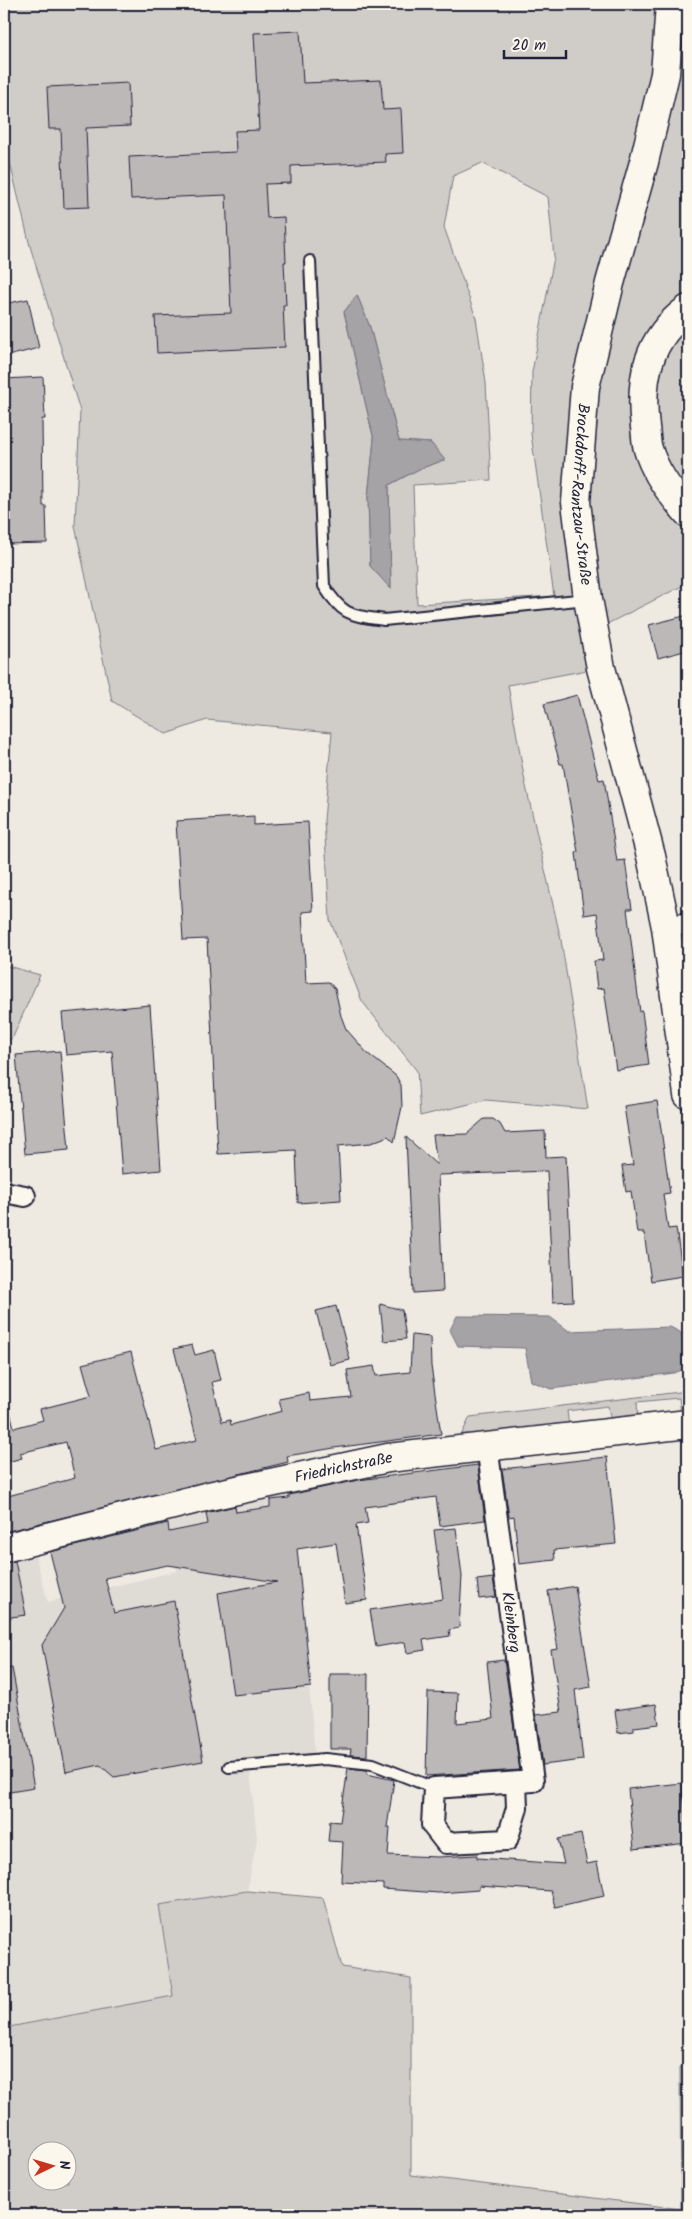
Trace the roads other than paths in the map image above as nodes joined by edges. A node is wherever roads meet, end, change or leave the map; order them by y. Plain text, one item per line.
1 (670, 4) edge
2 (310, 261) dead end
3 (688, 309) edge
4 (688, 513) edge
5 (588, 599) junction
6 (677, 925) edge
7 (688, 1096) edge
8 (4, 1192) edge
9 (25, 1196) dead end
10 (688, 1424) edge
11 (487, 1446) junction
12 (4, 1548) edge
13 (229, 1767) dead end
14 (516, 1783) junction
15 (434, 1788) junction

1 - 5 main road, Brockdorff-Rantzau-Straße
2 - 5 lane
3 - 4 main road
5 - 6 main road, Brockdorff-Rantzau-Straße
6 - 7 main road, Brockdorff-Rantzau-Straße
8 - 9 street
10 - 11 main road, Friedrichstraße
11 - 12 main road, Friedrichstraße
11 - 14 street, Kleinberg
13 - 15 lane
14 - 15 street, Kleinberg
14 - 15 street

